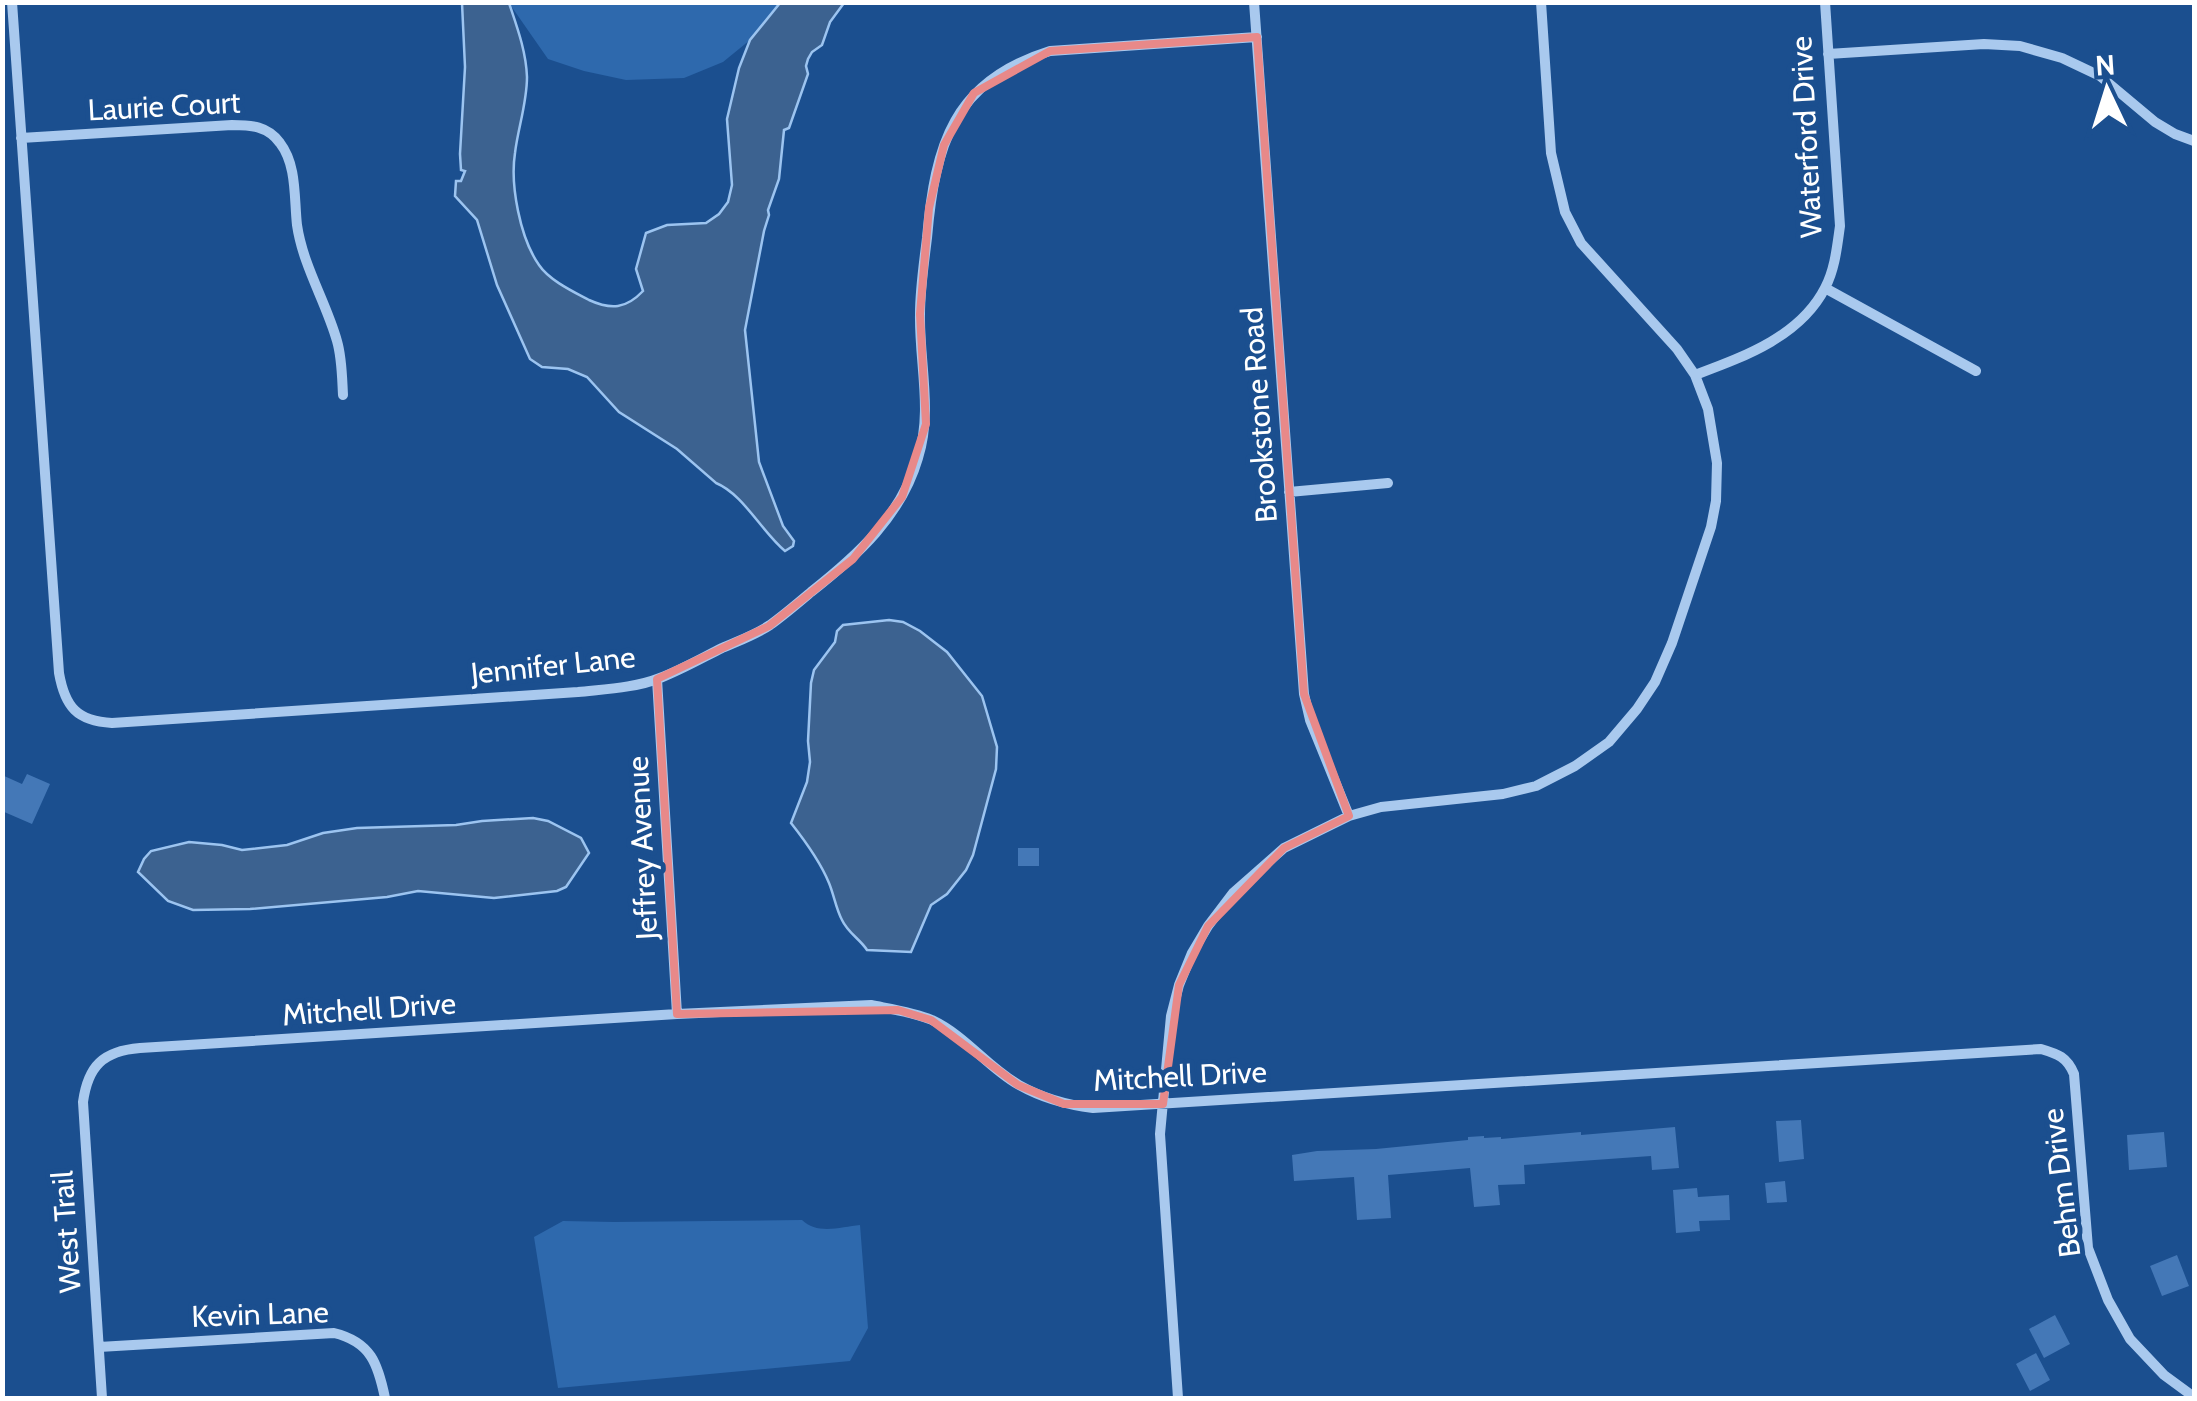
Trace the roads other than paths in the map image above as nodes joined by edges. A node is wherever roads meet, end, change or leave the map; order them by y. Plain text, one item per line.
1 (12, 2) edge
2 (1254, 2) edge
3 (1541, 2) edge
4 (1824, 2) edge
5 (1256, 37) junction
6 (1828, 54) junction
7 (22, 138) junction
8 (2194, 141) edge
9 (1825, 288) junction
10 (1976, 372) dead end
11 (1695, 375) junction
12 (344, 395) dead end
13 (1388, 482) dead end
14 (1289, 492) junction
15 (658, 679) junction
16 (1349, 816) junction
17 (677, 1014) junction
18 (2058, 1054) joint
19 (96, 1065) joint
20 (1163, 1104) junction
21 (98, 1347) junction
22 (2194, 1397) edge
23 (102, 1398) edge
24 (384, 1398) edge
25 (1178, 1398) edge

1 - 7 street, Jennifer Lane
2 - 5 street, Brookstone Road
3 - 11 street
4 - 6 street, Waterford Drive
5 - 14 street, Brookstone Road
5 - 15 street, Jennifer Lane
6 - 8 street
6 - 9 street, Waterford Drive
7 - 12 street, Laurie Court
7 - 15 street, Jennifer Lane
9 - 10 street
9 - 11 street, Waterford Drive
11 - 16 street
13 - 14 street
14 - 16 street, Brookstone Road
15 - 17 street, Jeffrey Avenue
16 - 20 street
17 - 19 street, Mitchell Drive
17 - 20 street, Mitchell Drive
18 - 20 street, Mitchell Drive
18 - 22 street, Behm Drive
19 - 21 street, West Trail
20 - 25 street
21 - 23 street, West Trail
21 - 24 street, Kevin Lane

